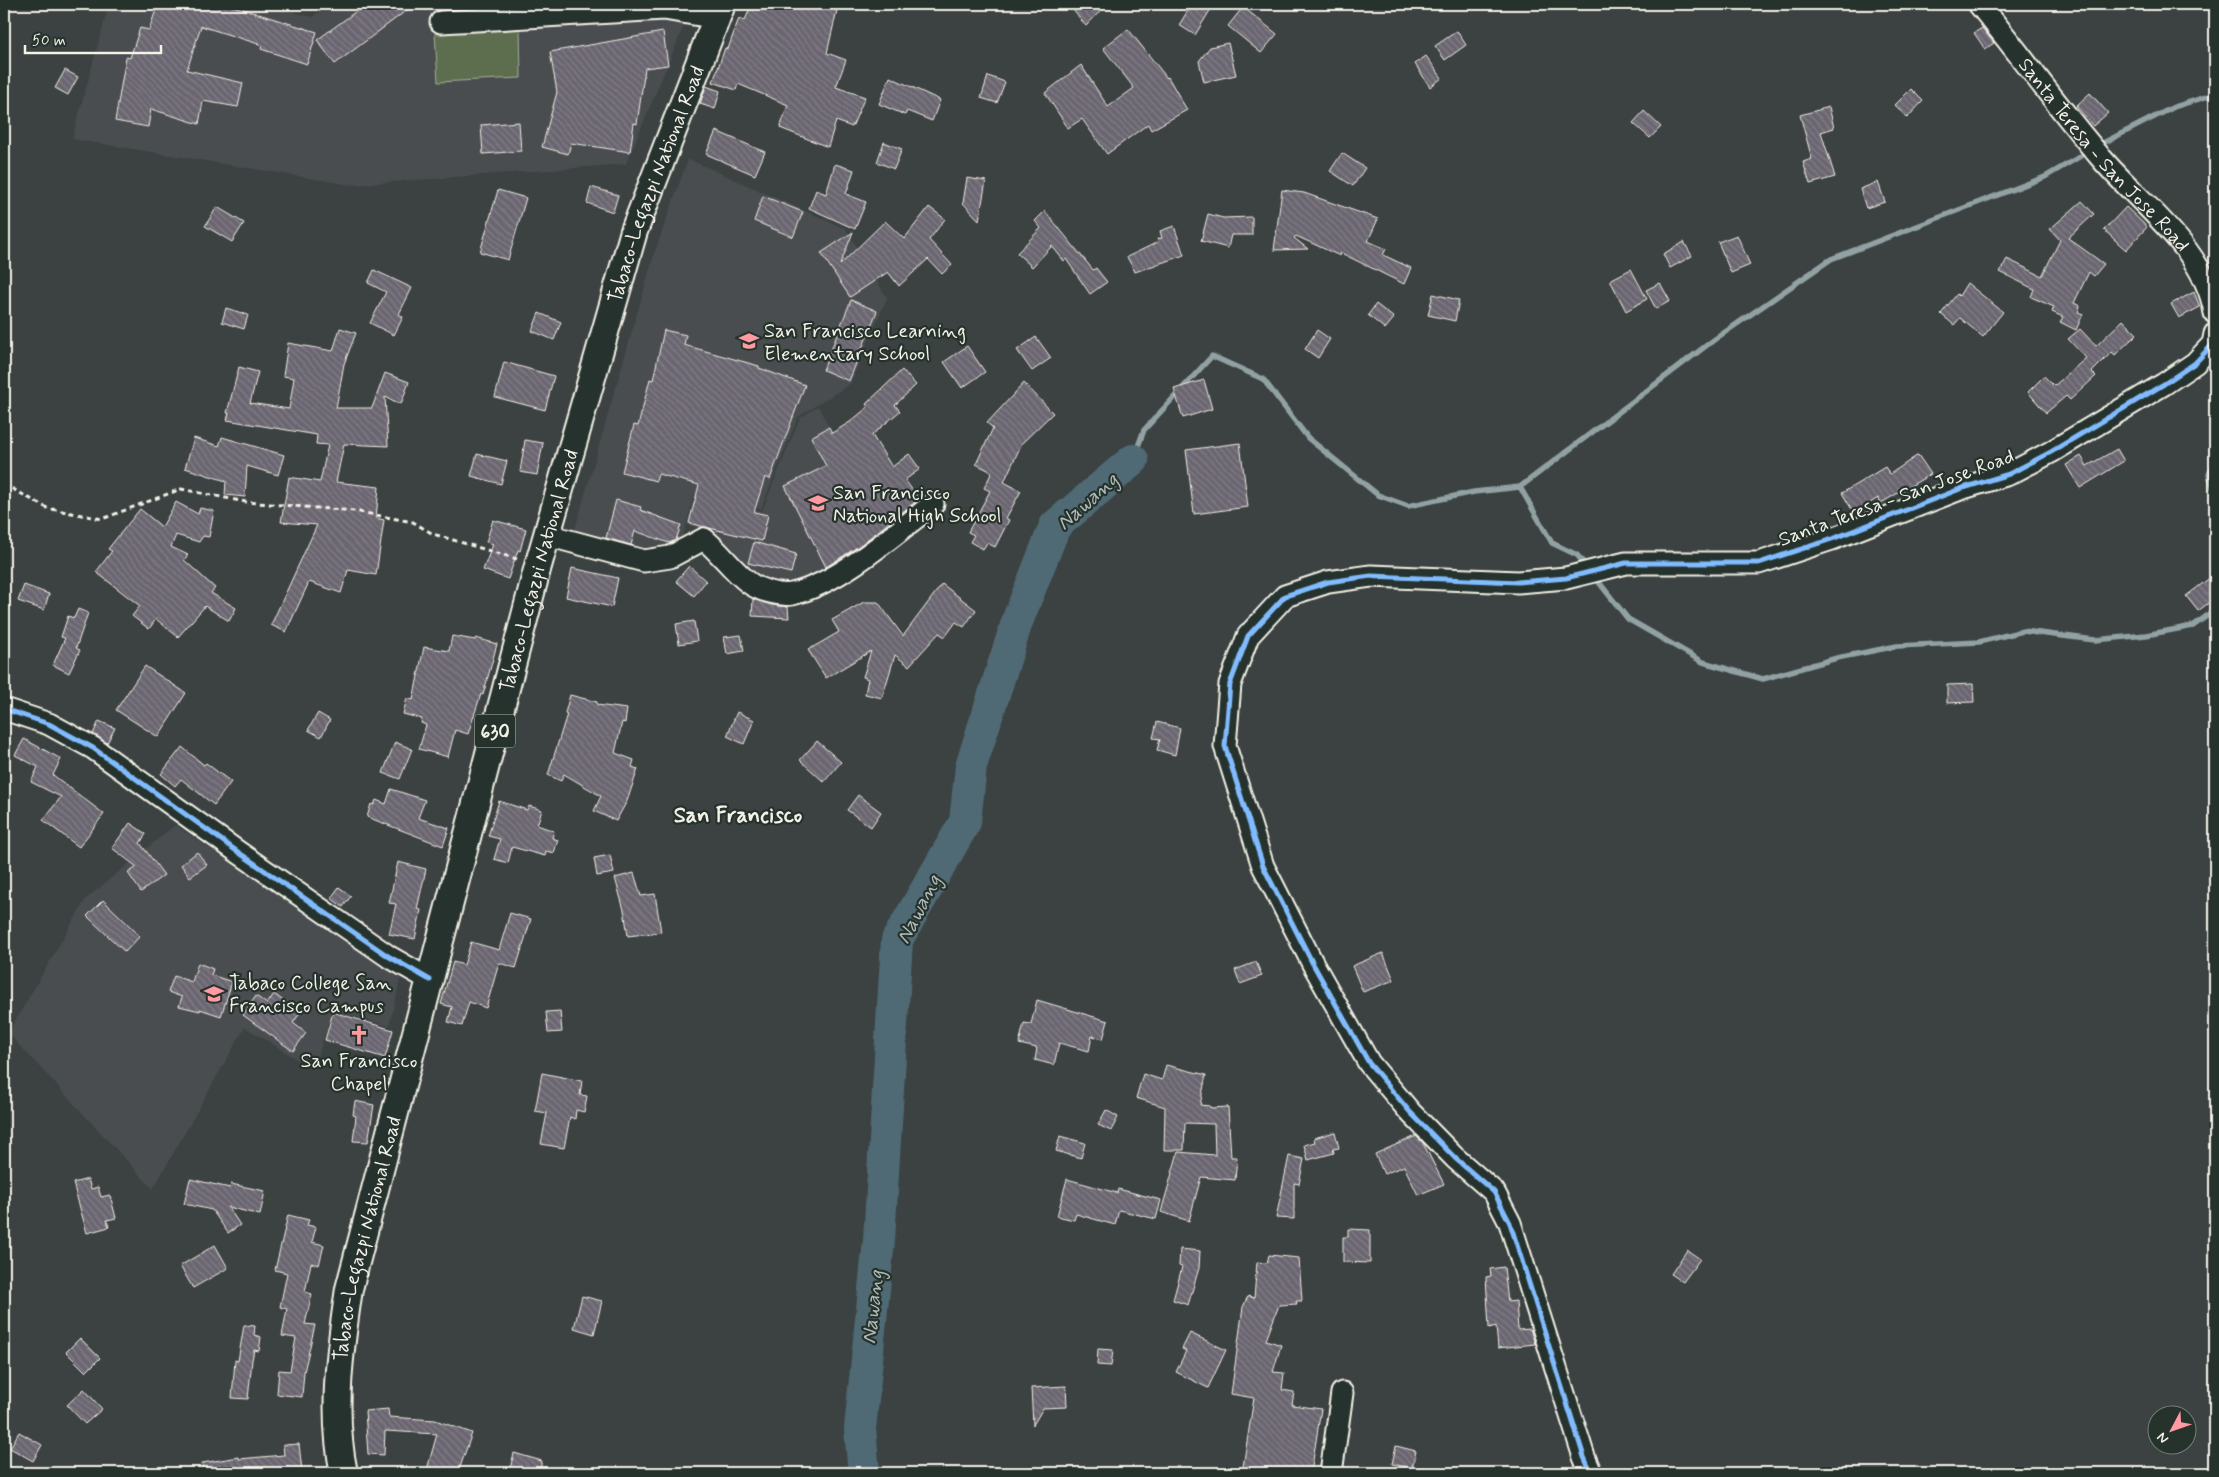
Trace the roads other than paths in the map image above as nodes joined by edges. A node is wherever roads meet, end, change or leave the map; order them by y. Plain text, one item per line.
1 (1978, 4) edge
2 (719, 11) edge
3 (441, 22) dead end
4 (2215, 314) edge
5 (2215, 334) edge
6 (934, 504) dead end
7 (547, 535) junction
8 (4, 709) edge
9 (430, 980) junction
10 (1342, 1393) dead end
11 (344, 1473) edge
12 (1331, 1473) edge
13 (1591, 1473) edge

1 - 4 street, Santa Teresa - San Jose Road
2 - 3 street
2 - 7 main road, Tabaco-Legazpi National Road / 630
5 - 13 street, Santa Teresa - San Jose Road
6 - 7 street
7 - 9 main road, Tabaco-Legazpi National Road / 630
8 - 9 street
9 - 11 main road, Tabaco-Legazpi National Road / 630
10 - 12 street

